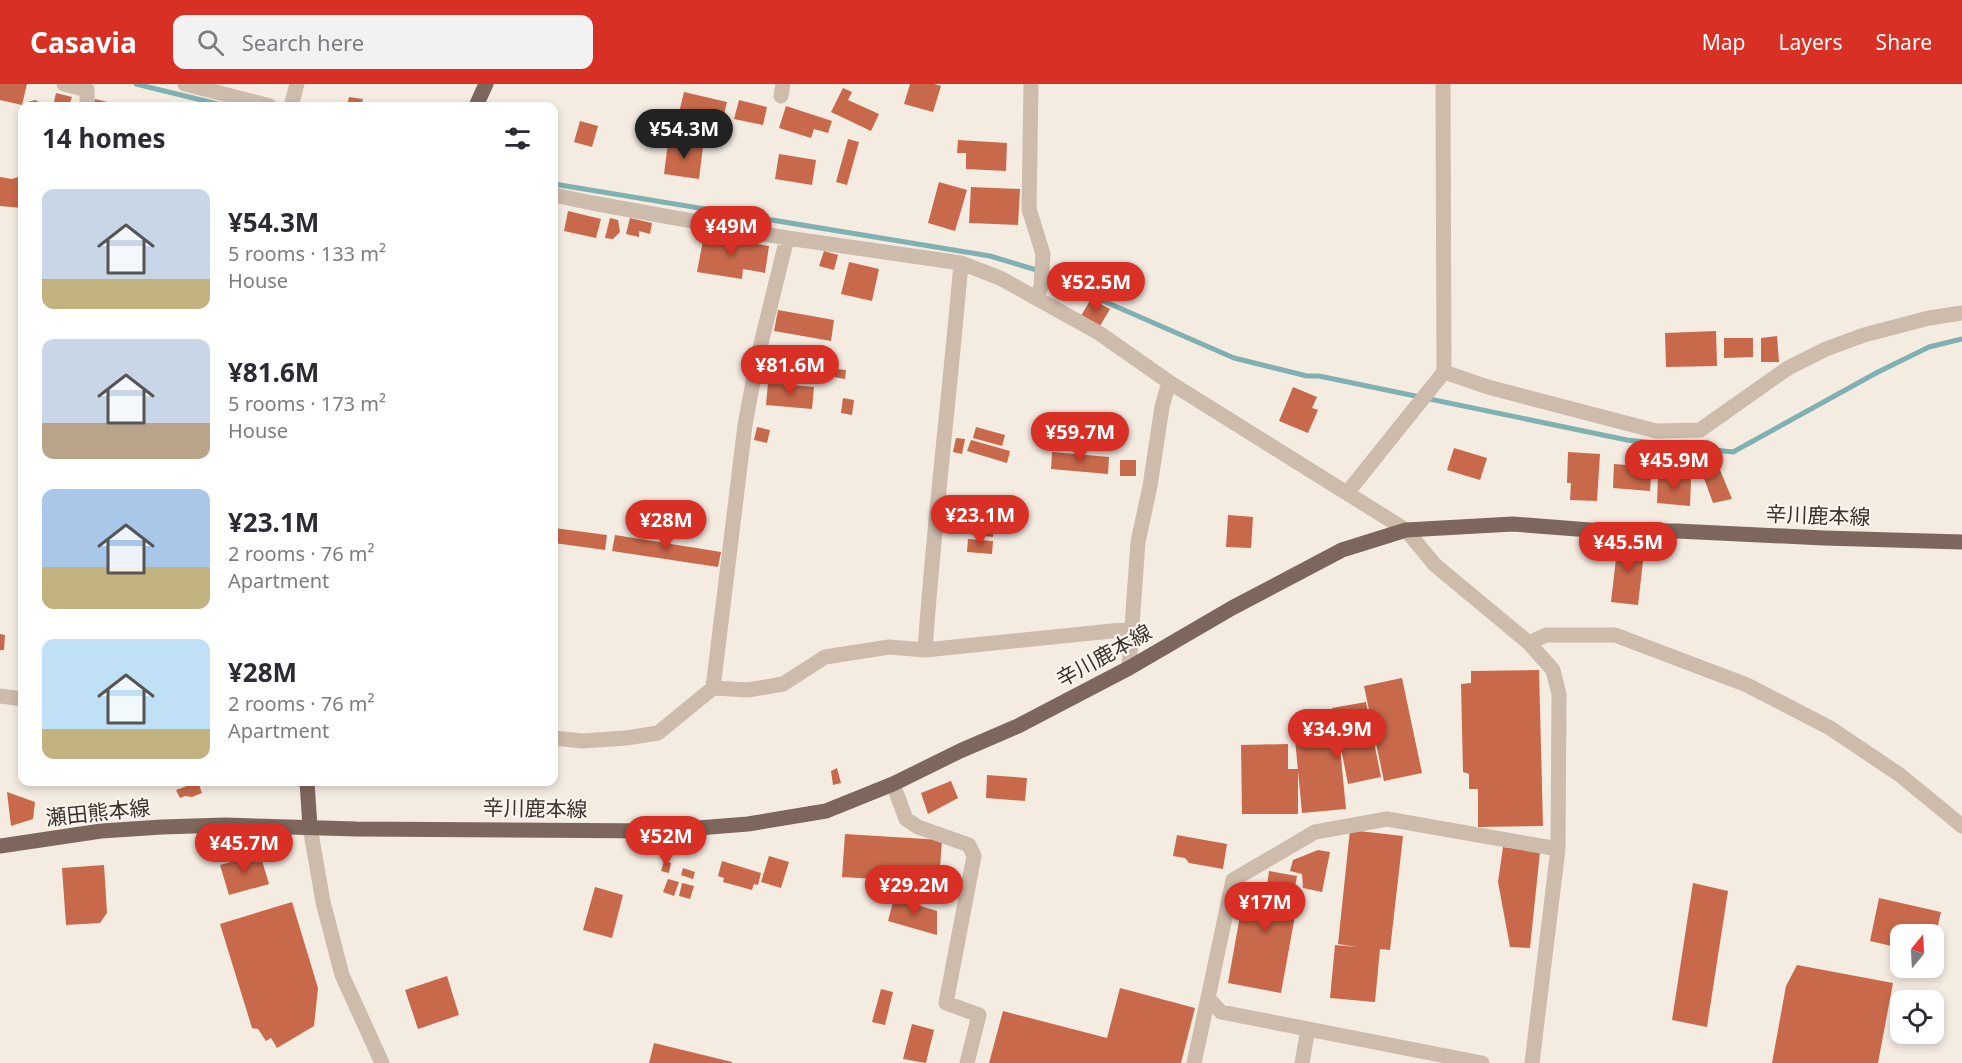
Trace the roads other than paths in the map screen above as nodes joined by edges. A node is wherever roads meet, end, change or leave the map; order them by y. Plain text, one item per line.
1 (64, 84) edge
2 (185, 84) edge
3 (297, 84) edge
4 (486, 84) edge
5 (1031, 84) edge
6 (1443, 84) edge
7 (87, 102) edge
8 (255, 102) edge
9 (292, 102) edge
10 (478, 102) edge
11 (558, 196) edge
12 (787, 238) junction
13 (962, 263) junction
14 (1036, 297) junction
15 (1962, 313) edge
16 (1444, 372) junction
17 (1168, 382) junction
18 (1347, 493) junction
19 (1406, 530) junction
20 (1962, 542) edge
21 (1131, 629) junction
22 (1528, 643) junction
23 (925, 650) junction
24 (1128, 668) junction
25 (713, 687) junction
26 (0, 696) edge
27 (18, 698) edge
28 (558, 738) edge
29 (893, 784) junction
30 (307, 786) edge
31 (1962, 826) edge
32 (310, 827) junction
33 (0, 846) edge
34 (1558, 849) junction
35 (1208, 998) junction
36 (1308, 1029) junction
37 (382, 1063) edge
38 (967, 1063) edge
39 (1194, 1063) edge
40 (1302, 1063) edge
41 (1482, 1063) edge
42 (1532, 1063) edge

1 - 7 street
2 - 8 street
3 - 9 street
4 - 10 main road
5 - 14 street
6 - 16 street
11 - 12 street
12 - 13 street
12 - 25 street
13 - 14 street
13 - 23 street
14 - 17 street
15 - 16 street
16 - 18 street
17 - 18 street
17 - 21 street
18 - 19 street
19 - 20 main road, 辛川鹿本線
19 - 22 street
19 - 24 main road, 辛川鹿本線
21 - 23 street
21 - 24 street
22 - 31 street
22 - 34 street
23 - 25 street
24 - 29 main road, 辛川鹿本線
25 - 28 street
26 - 27 street
29 - 32 main road, 辛川鹿本線
29 - 38 street
30 - 32 main road
32 - 33 main road, 瀬田熊本線
32 - 37 street
34 - 35 street
34 - 42 street
35 - 36 street
35 - 39 street
36 - 40 street
36 - 41 street

